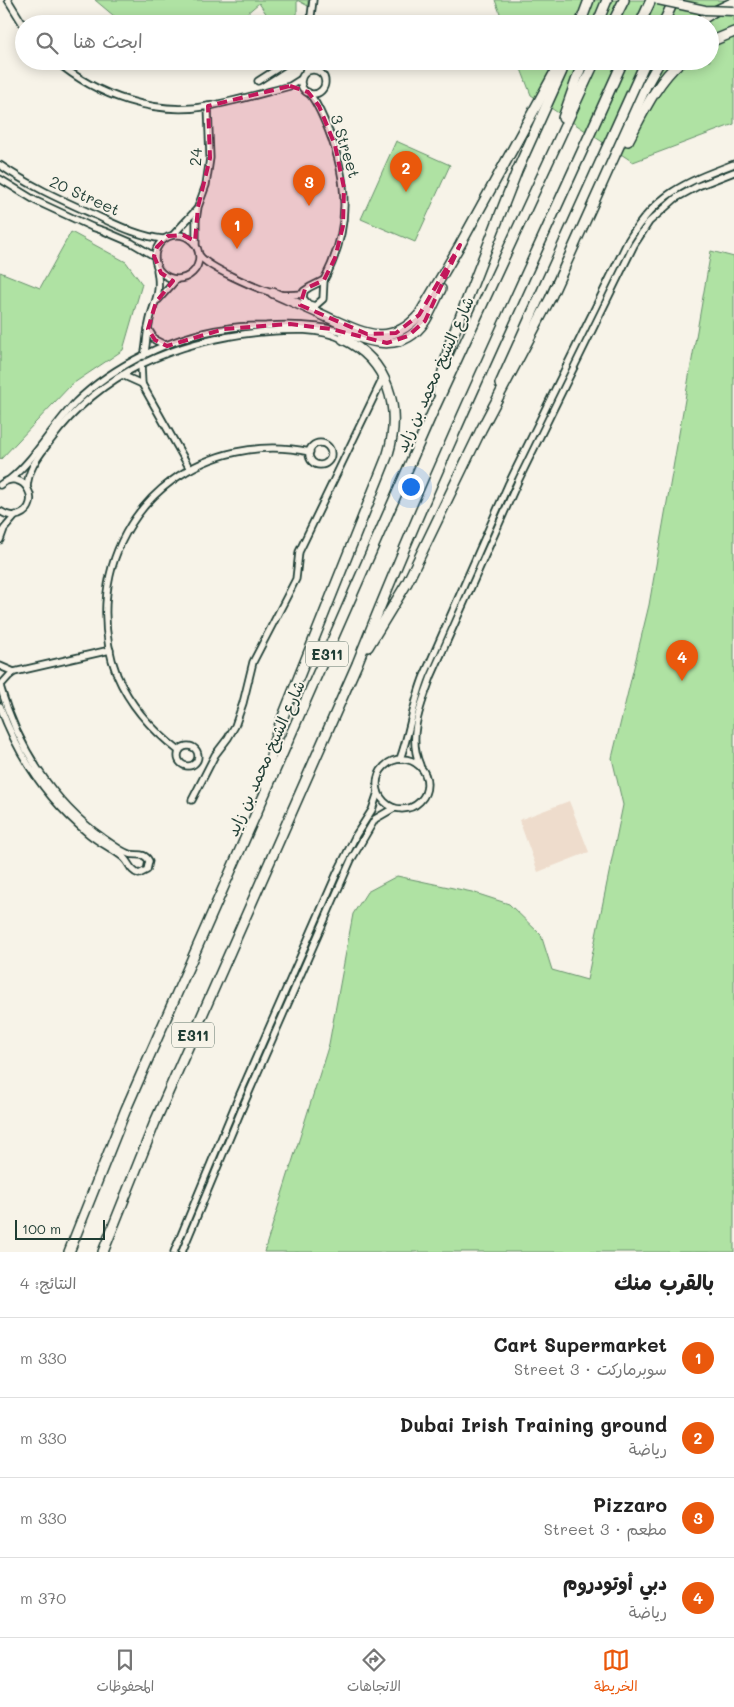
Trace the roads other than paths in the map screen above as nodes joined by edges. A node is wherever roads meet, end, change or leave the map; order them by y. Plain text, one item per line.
1 (8, 0) edge
2 (312, 0) edge
3 (589, 0) edge
4 (607, 0) edge
5 (624, 0) edge
6 (651, 0) edge
7 (658, 0) edge
8 (674, 0) edge
9 (734, 2) edge
10 (734, 12) edge
11 (17, 15) edge
12 (311, 15) edge
13 (583, 15) edge
14 (601, 15) edge
15 (616, 15) edge
16 (644, 15) edge
17 (667, 15) edge
18 (709, 15) edge
19 (734, 32) edge
20 (719, 38) edge
21 (69, 70) edge
22 (274, 70) edge
23 (306, 70) edge
24 (556, 70) edge
25 (562, 70) edge
26 (580, 70) edge
27 (591, 70) edge
28 (619, 70) edge
29 (642, 70) edge
30 (655, 70) edge
31 (673, 70) edge
32 (317, 71) joint
33 (303, 76) junction
34 (290, 86) junction
35 (264, 92) junction
36 (307, 92) junction
37 (319, 92) junction
38 (208, 106) junction
39 (318, 106) junction
40 (734, 164) edge
41 (0, 165) edge
42 (546, 165) junction
43 (734, 172) edge
44 (0, 179) edge
45 (198, 207) junction
46 (587, 219) junction
47 (174, 234) junction
48 (163, 239) junction
49 (196, 245) junction
50 (460, 246) junction
51 (154, 256) junction
52 (200, 256) junction
53 (157, 267) junction
54 (176, 280) junction
55 (324, 280) junction
56 (272, 293) junction
57 (303, 294) junction
58 (156, 302) junction
59 (148, 329) junction
60 (344, 336) junction
61 (167, 346) junction
62 (144, 356) junction
63 (141, 364) junction
64 (122, 375) junction
65 (383, 378) junction
66 (142, 384) junction
67 (434, 409) junction
68 (481, 430) junction
69 (310, 452) dead end
70 (190, 468) junction
71 (8, 480) junction
72 (0, 483) edge
73 (28, 488) junction
74 (0, 511) edge
75 (16, 516) junction
76 (0, 540) edge
77 (110, 650) junction
78 (357, 664) junction
79 (0, 666) edge
80 (14, 672) junction
81 (0, 686) edge
82 (0, 706) edge
83 (179, 751) dead end
84 (400, 759) junction
85 (420, 765) junction
86 (378, 792) junction
87 (192, 800) dead end
88 (260, 805) junction
89 (394, 808) junction
90 (68, 1252) edge
91 (103, 1252) edge
92 (174, 1252) edge
93 (182, 1252) edge

1 - 11 street
2 - 12 street
3 - 13 highway
4 - 14 highway
5 - 15 highway
6 - 16 highway
7 - 10 main road, bridge
8 - 17 highway
9 - 18 highway
19 - 20 highway
21 - 38 street
22 - 35 street
23 - 33 street
24 - 50 highway
25 - 67 highway
26 - 42 highway
27 - 42 highway, شارع الشيخ محمد بن زايد / E311
28 - 78 highway, E311
29 - 68 highway
30 - 46 highway
31 - 46 highway
32 - 33 street
32 - 37 street
33 - 34 street
33 - 36 street
34 - 35 street
34 - 36 street
35 - 38 street
36 - 37 street
36 - 39 street, 3 Street
37 - 39 street, 3 Street
38 - 45 street, 24
39 - 55 street, 3 Street
40 - 84 street
41 - 48 street, 20 Street
42 - 67 highway, شارع الشيخ محمد بن زايد / E311
43 - 85 street
44 - 51 street, 20 Street
45 - 47 street, 24
45 - 49 street, 24
46 - 68 highway
47 - 48 street
47 - 49 street
48 - 51 street
49 - 52 street
50 - 56 highway
50 - 60 highway
51 - 53 street
52 - 54 street
52 - 56 street, 3 Street
53 - 54 street
53 - 58 street
54 - 58 street
55 - 57 street
55 - 57 street, 3 Street
56 - 57 street, 3 Street
58 - 59 street
59 - 61 street
59 - 62 street
60 - 61 street
60 - 63 street
60 - 65 highway
61 - 62 street
62 - 71 street
63 - 64 street
63 - 66 street
64 - 66 street
64 - 73 street
65 - 87 street
65 - 88 highway
66 - 70 street
67 - 88 highway, شارع الشيخ محمد بن زايد / E311
68 - 78 highway
69 - 70 street
70 - 77 street
71 - 72 street
71 - 73 street
73 - 75 street
74 - 75 street
75 - 76 street
77 - 80 street
77 - 83 street
78 - 91 highway, E311
79 - 80 street
80 - 81 street
81 - 82 street
84 - 85 street
84 - 86 street
85 - 89 street
86 - 89 street
86 - 92 street
88 - 90 highway, شارع الشيخ محمد بن زايد / E311
89 - 93 street

